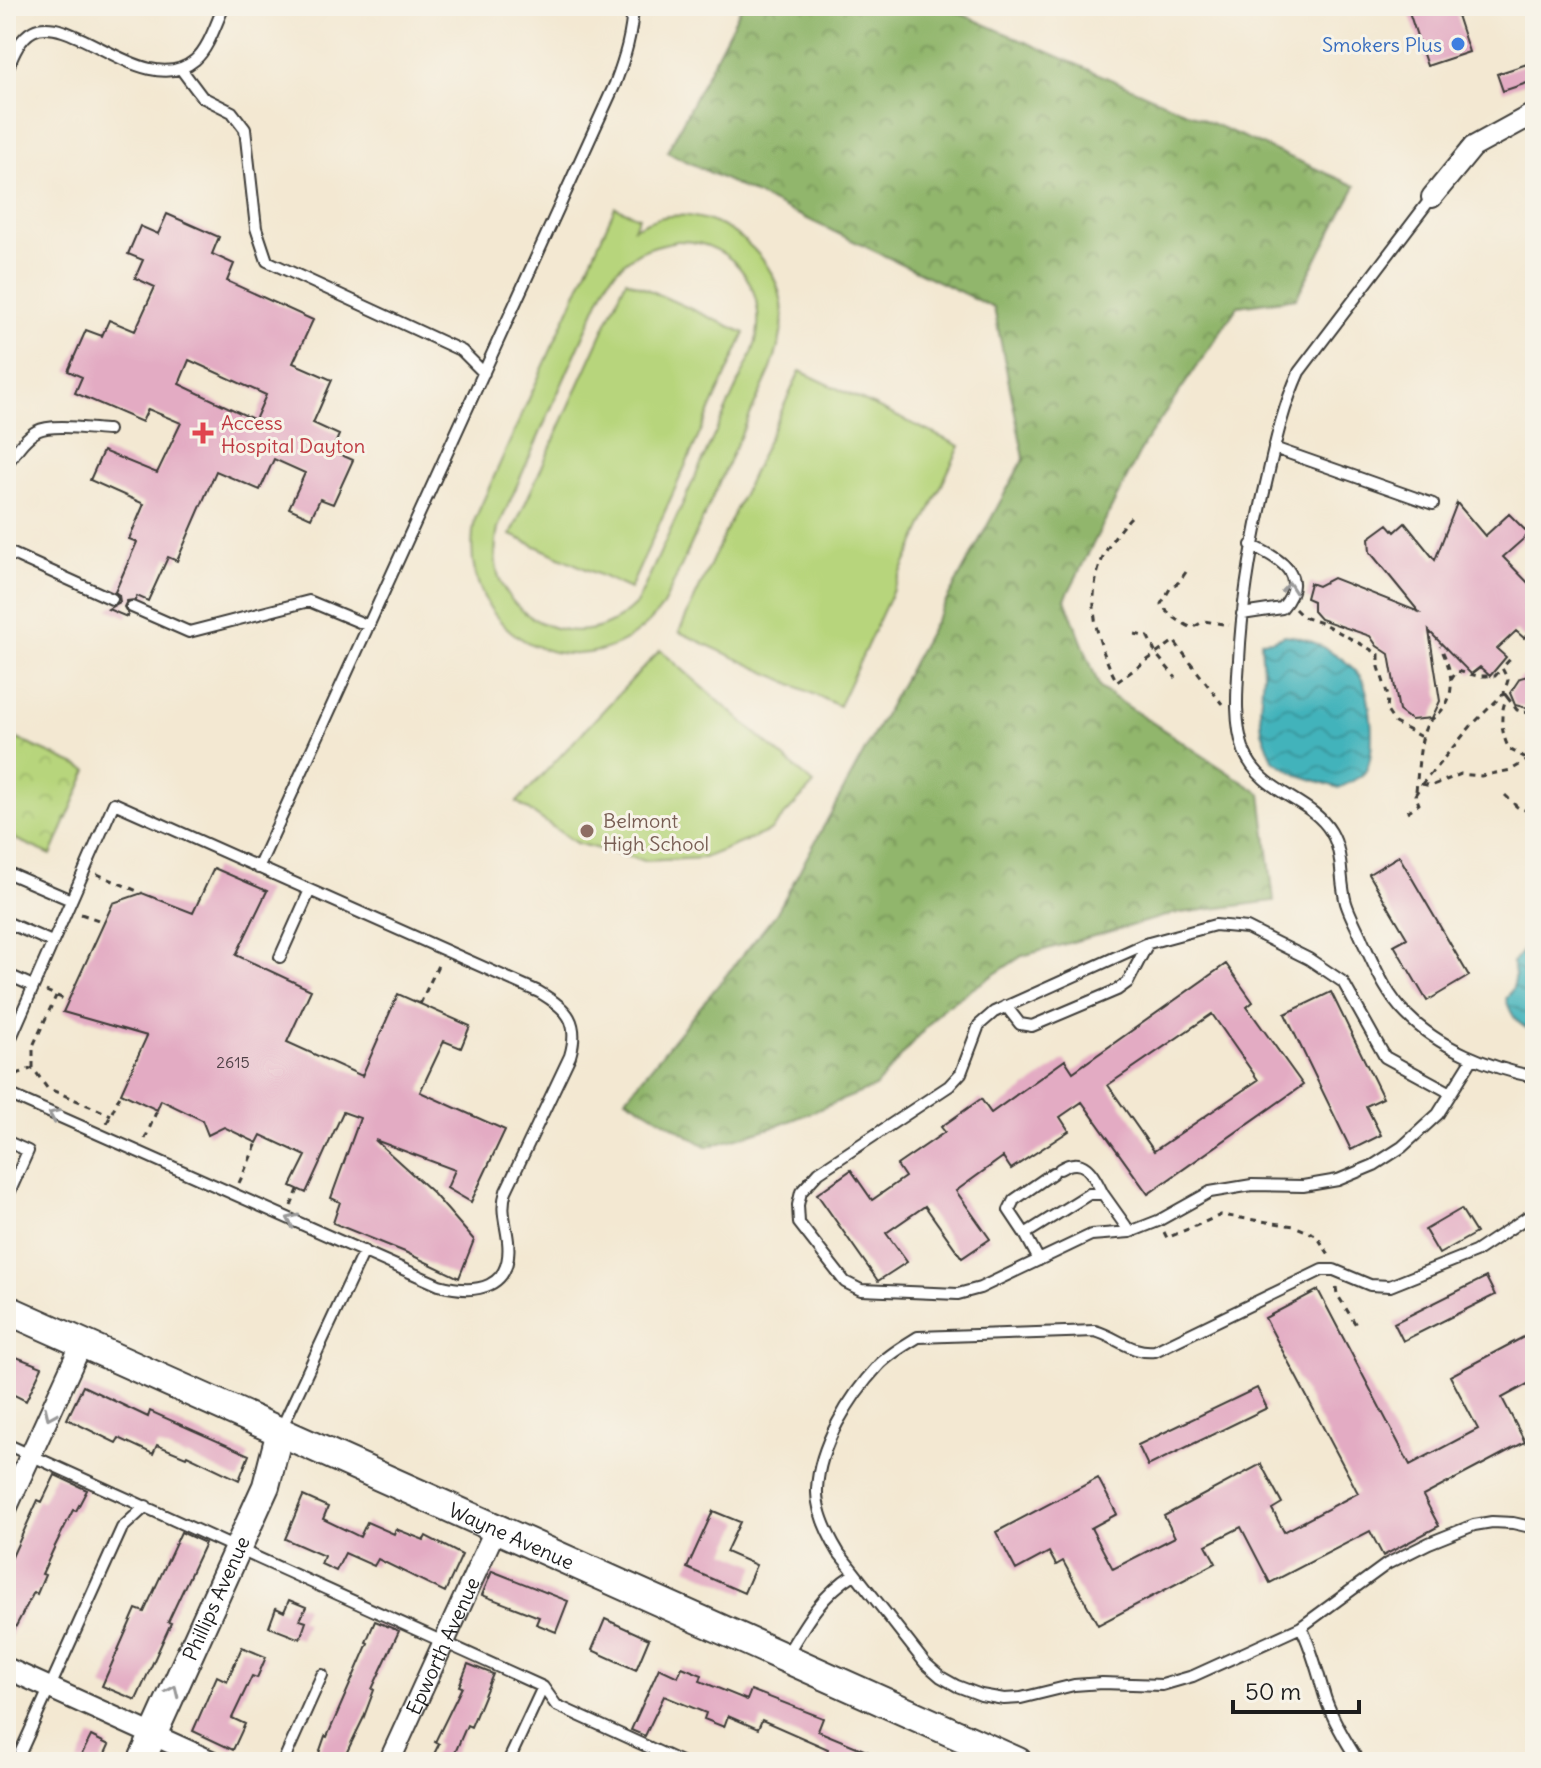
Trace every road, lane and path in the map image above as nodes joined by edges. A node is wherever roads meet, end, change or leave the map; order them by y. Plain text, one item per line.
1 (224, 6) edge
2 (633, 6) edge
3 (181, 69) junction
4 (6, 72) edge
5 (1535, 113) edge
6 (1432, 197) joint
7 (484, 373) junction
8 (108, 430) dead end
9 (1274, 448) junction
10 (6, 465) edge
11 (1433, 504) dead end
12 (1131, 517) dead end
13 (1251, 545) junction
14 (6, 551) edge
15 (1186, 572) dead end
16 (112, 599) dead end
17 (132, 607) dead end
18 (1292, 607) dead end
19 (1242, 614) junction
20 (369, 626) junction
21 (1241, 627) junction
22 (1135, 634) dead end
23 (1440, 646) dead end
24 (1156, 654) junction
25 (1512, 657) dead end
26 (1502, 668) junction
27 (1176, 678) dead end
28 (1451, 680) junction
29 (1505, 695) junction
30 (1238, 714) junction
31 (1535, 715) edge
32 (1535, 733) edge
33 (1423, 738) junction
34 (1528, 759) junction
35 (1535, 763) edge
36 (1422, 784) junction
37 (1415, 795) junction
38 (1505, 795) dead end
39 (1535, 811) edge
40 (1407, 812) dead end
41 (258, 868) junction
42 (85, 869) junction
43 (6, 872) edge
44 (310, 890) junction
45 (142, 893) dead end
46 (69, 904) junction
47 (6, 922) edge
48 (104, 922) dead end
49 (52, 942) junction
50 (1148, 943) junction
51 (445, 951) junction
52 (280, 957) dead end
53 (6, 974) edge
54 (33, 986) junction
55 (56, 996) junction
56 (68, 1001) dead end
57 (420, 1004) dead end
58 (1006, 1006) junction
59 (10, 1028) edge
60 (6, 1049) edge
61 (1473, 1058) junction
62 (6, 1068) edge
63 (33, 1068) junction
64 (1535, 1077) edge
65 (6, 1093) edge
66 (121, 1093) dead end
67 (1451, 1093) junction
68 (157, 1110) dead end
69 (111, 1115) junction
70 (101, 1136) junction
71 (6, 1141) edge
72 (257, 1143) dead end
73 (140, 1153) junction
74 (234, 1194) junction
75 (1103, 1194) junction
76 (6, 1200) edge
77 (1535, 1212) edge
78 (1158, 1221) junction
79 (1130, 1232) junction
80 (1025, 1234) junction
81 (364, 1251) junction
82 (1039, 1260) junction
83 (1334, 1270) junction
84 (6, 1309) edge
85 (1358, 1328) dead end
86 (82, 1343) junction
87 (280, 1431) junction
88 (6, 1444) edge
89 (31, 1455) junction
90 (146, 1506) junction
91 (6, 1509) edge
92 (496, 1528) junction
93 (1535, 1528) edge
94 (238, 1548) junction
95 (854, 1574) junction
96 (1301, 1627) junction
97 (444, 1643) junction
98 (785, 1658) junction
99 (6, 1668) edge
100 (322, 1675) dead end
101 (543, 1687) junction
102 (50, 1688) junction
103 (153, 1734) junction
104 (978, 1754) edge
105 (16, 1762) edge
106 (141, 1762) edge
107 (213, 1762) edge
108 (283, 1762) edge
109 (389, 1762) edge
110 (508, 1762) edge
111 (681, 1762) edge
112 (1018, 1762) edge
113 (1359, 1762) edge

1 - 3 lane
2 - 7 lane
3 - 4 lane
3 - 7 lane
5 - 6 street
6 - 9 lane
7 - 20 lane
8 - 10 lane
9 - 11 lane
9 - 13 lane
12 - 24 path
13 - 19 lane
19 -> 13 lane
14 - 16 lane
15 - 21 path
17 - 20 lane
18 - 33 path
19 - 21 lane
20 - 41 lane
21 - 30 lane
22 - 24 path
23 - 28 path
24 - 27 path
24 - 30 path
25 - 26 path
26 - 28 path
26 - 29 path
28 - 33 path
29 - 31 path
29 - 34 path
29 - 36 path
30 - 61 lane
32 - 34 path
33 - 37 path
34 - 35 path
34 - 36 path
36 - 37 path
37 - 40 path
38 - 39 path
41 - 42 lane
41 - 44 lane
42 - 45 path
42 - 46 lane
43 - 46 lane
44 - 51 lane
44 - 52 lane
46 - 48 path
46 - 49 lane
47 - 49 lane
49 - 54 lane
50 - 58 lane
50 - 58 lane
50 - 67 lane
51 - 57 path
51 - 81 lane
53 - 54 lane
54 - 55 path
54 - 59 lane
55 - 56 path
55 - 63 path
58 - 82 lane
59 - 60 lane
61 - 64 lane
61 - 67 lane
62 - 63 path
63 - 69 path
70 -> 65 lane
66 - 69 path
67 - 78 lane
68 - 73 path
69 - 70 path
70 - 73 lane
71 - 76 lane
72 - 74 path
73 - 74 lane
81 -> 74 lane
75 - 79 lane
75 - 80 lane
75 - 80 lane
77 - 83 lane
78 - 79 lane
78 - 83 path
79 - 82 lane
80 - 82 lane
81 - 87 lane
83 - 85 path
83 - 95 lane
84 - 86 main road, Wayne Avenue
86 - 87 main road, Wayne Avenue
86 -> 89 street
87 - 92 main road, Wayne Avenue
87 - 94 street, Phillips Avenue
88 - 89 lane
89 - 90 lane
89 - 91 street
90 - 94 lane
90 - 102 lane
92 - 97 street, Epworth Avenue
92 - 98 main road, Wayne Avenue
93 - 96 lane
94 - 97 lane
103 -> 94 street, Phillips Avenue
95 - 96 lane
95 - 98 lane
96 - 113 lane
97 - 101 lane
97 - 109 street, Epworth Avenue
98 - 104 main road, Wayne Avenue
99 - 102 street
100 - 108 lane
101 - 110 lane
101 - 111 lane
102 - 103 street
102 - 105 lane
103 - 106 street, Phillips Avenue
103 - 107 street
104 - 112 main road, Wayne Avenue

